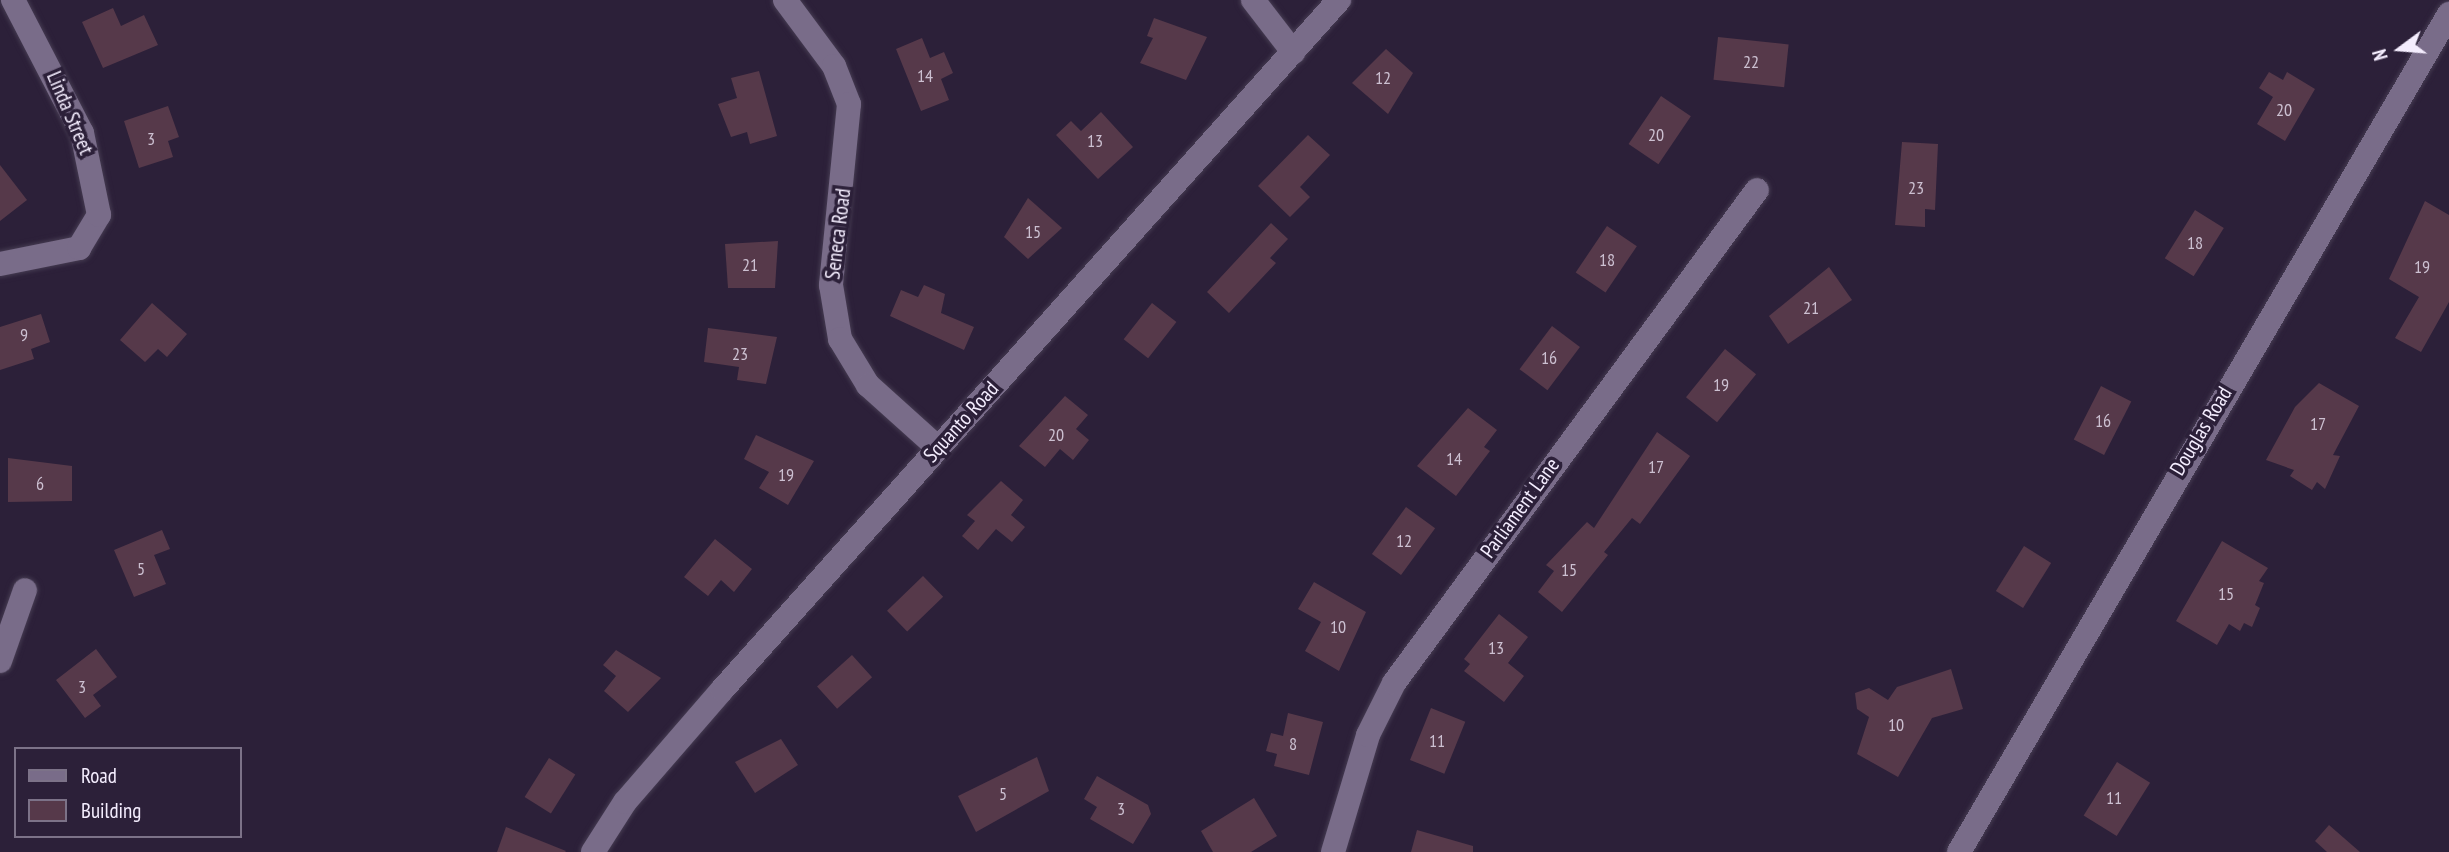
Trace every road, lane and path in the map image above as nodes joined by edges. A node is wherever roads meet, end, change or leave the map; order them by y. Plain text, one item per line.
1 (13, 0) edge
2 (785, 0) edge
3 (1254, 0) edge
4 (1339, 0) edge
5 (2449, 14) edge
6 (1293, 52) junction
7 (1756, 190) dead end
8 (0, 264) edge
9 (938, 448) junction
10 (25, 590) dead end
11 (0, 661) edge
12 (593, 852) edge
13 (1333, 852) edge
14 (1959, 852) edge

1 - 8 street, Linda Street
2 - 9 street, Seneca Road
3 - 6 street
4 - 6 street, Squanto Road
5 - 14 street, Douglas Road
6 - 9 street, Squanto Road
7 - 13 street, Parliament Lane
9 - 12 street, Squanto Road
10 - 11 street

